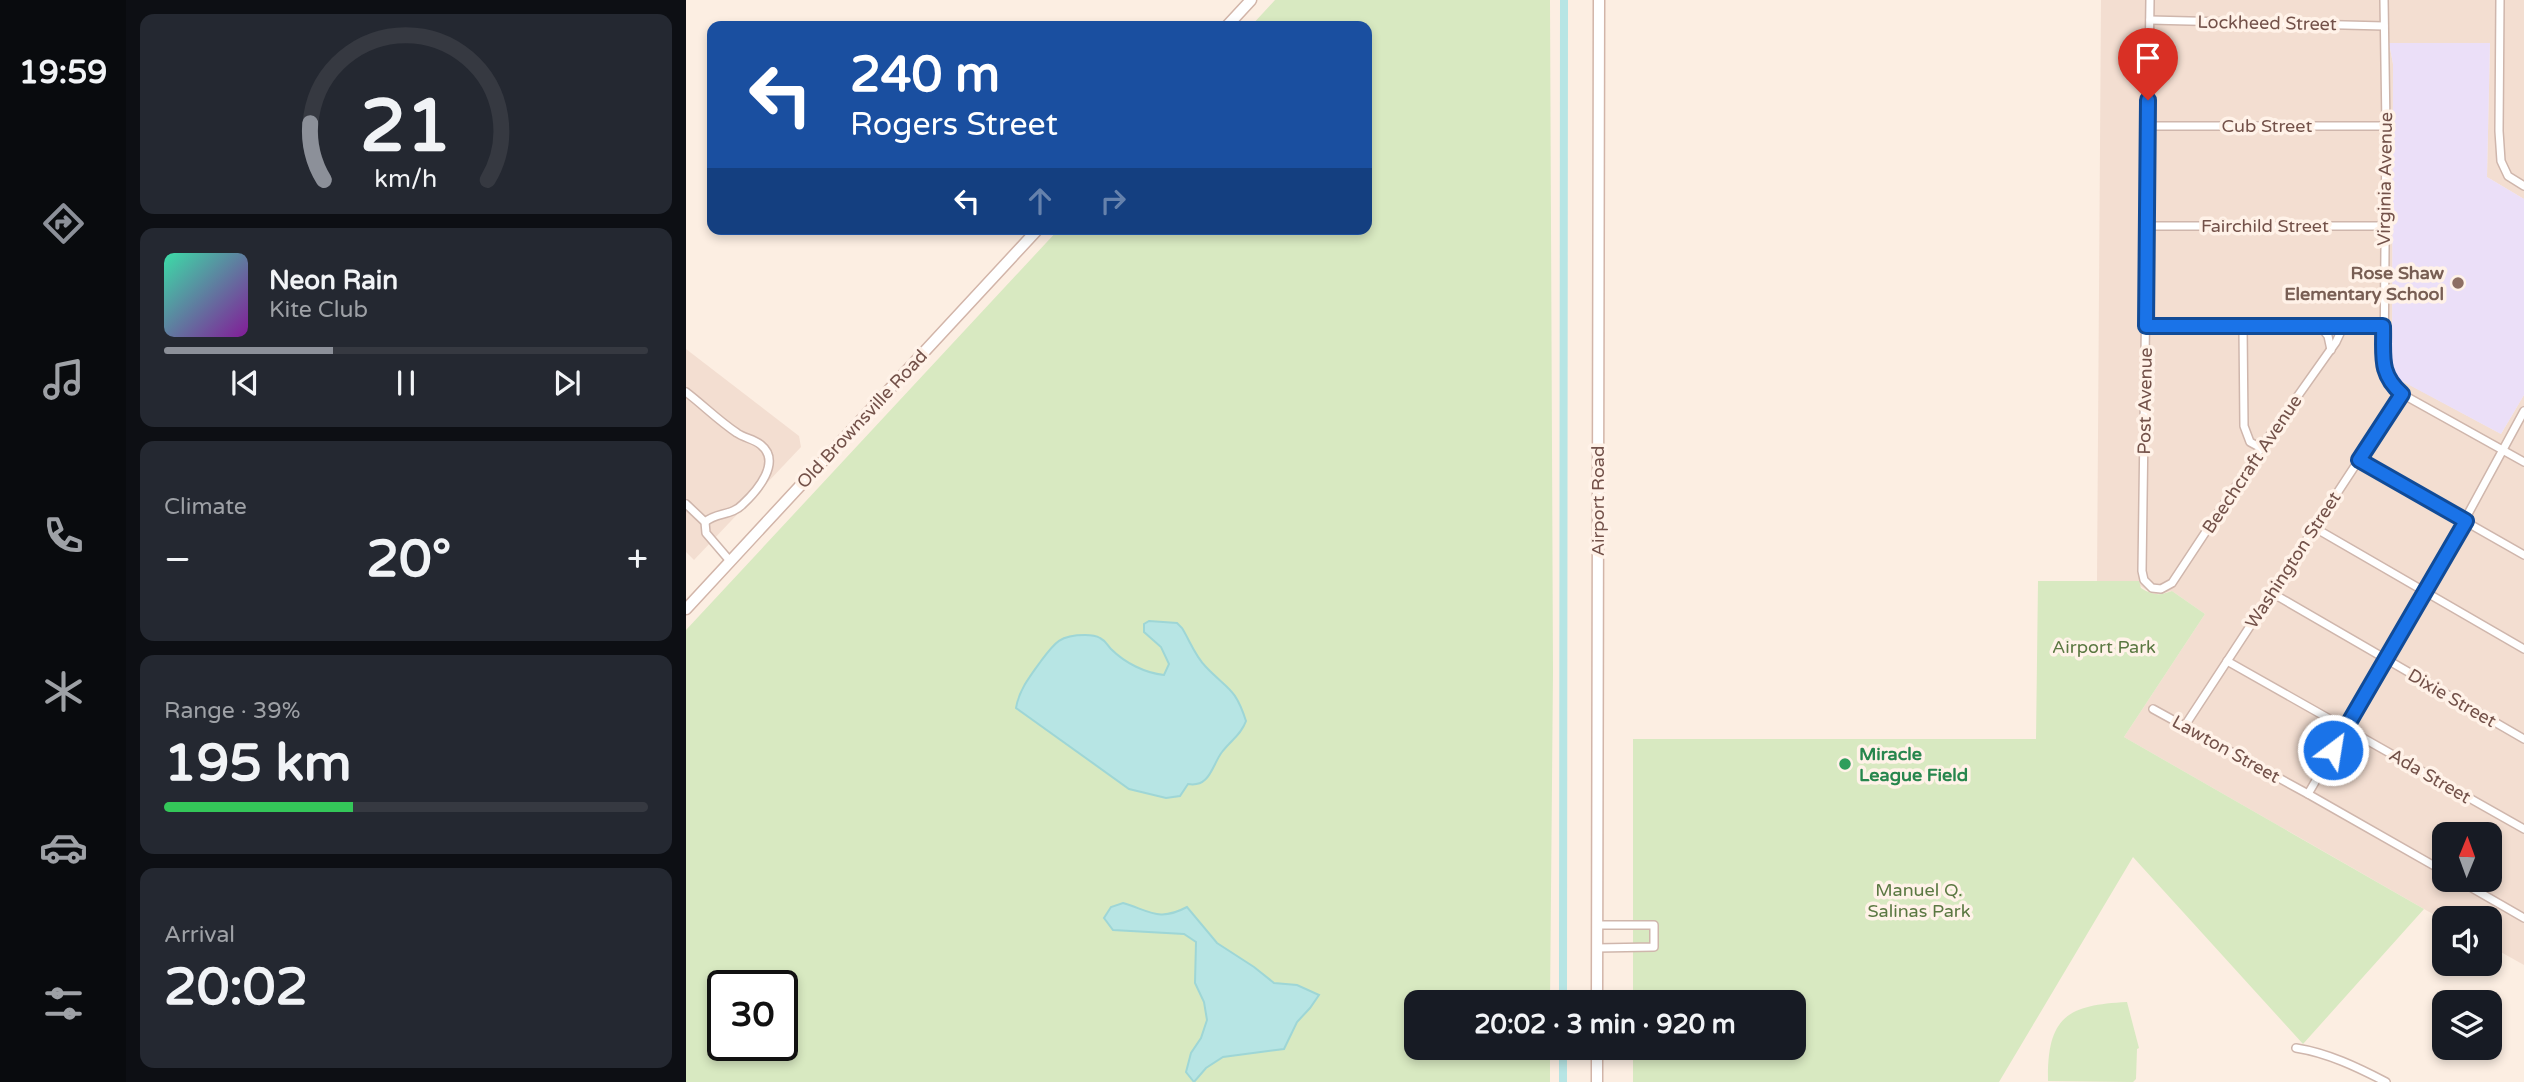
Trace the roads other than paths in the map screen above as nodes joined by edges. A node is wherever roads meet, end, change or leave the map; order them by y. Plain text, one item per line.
1 (1251, 0) edge
2 (1599, 0) edge
3 (2150, 0) edge
4 (2384, 0) edge
5 (2500, 0) edge
6 (2150, 20) junction
7 (1232, 21) edge
8 (2384, 26) junction
9 (2148, 126) junction
10 (2386, 126) junction
11 (2524, 186) edge
12 (2146, 226) junction
13 (2385, 226) junction
14 (1032, 235) edge
15 (2146, 326) junction
16 (2383, 326) junction
17 (2243, 327) junction
18 (2321, 327) junction
19 (2343, 327) junction
20 (2330, 350) junction
21 (686, 392) edge
22 (2402, 394) junction
23 (2524, 411) edge
24 (2261, 448) junction
25 (2502, 450) junction
26 (2359, 460) junction
27 (2524, 462) edge
28 (686, 504) edge
29 (2466, 521) junction
30 (705, 522) junction
31 (2315, 527) junction
32 (2524, 555) edge
33 (730, 561) junction
34 (2152, 589) joint
35 (2272, 593) junction
36 (2425, 593) junction
37 (686, 609) edge
38 (2524, 649) edge
39 (2386, 660) junction
40 (2227, 661) junction
41 (2153, 709) dead end
42 (2184, 727) junction
43 (2346, 728) junction
44 (2524, 739) edge
45 (2308, 794) junction
46 (2524, 829) edge
47 (2432, 865) edge
48 (2479, 892) edge
49 (2524, 918) edge
50 (1597, 925) junction
51 (1597, 948) junction
52 (1597, 990) edge
53 (2296, 1048) dead end
54 (1597, 1060) edge
55 (1597, 1082) edge
56 (2386, 1082) edge

1 - 7 street
2 - 50 street, Airport Road
3 - 6 street, Post Avenue
4 - 8 street, Virginia Avenue
5 - 11 street
6 - 8 street, Lockheed Street
6 - 9 street, Post Avenue
8 - 10 street, Virginia Avenue
9 - 10 street, Cub Street
9 - 12 street, Post Avenue
10 - 13 street, Virginia Avenue
12 - 13 street, Fairchild Street
12 - 15 street, Post Avenue
13 - 16 street, Virginia Avenue
14 - 33 street, Old Brownsville Road
15 - 17 street
15 - 34 street, Post Avenue
16 - 19 street
16 - 22 street, Virginia Avenue
17 - 18 street
17 - 24 street
18 - 19 street
18 - 20 street
19 - 20 street, Beechcraft Avenue
20 - 24 street, Beechcraft Avenue
21 - 30 street
22 - 25 street
22 - 26 street, Washington Street
23 - 25 street
24 - 34 street, Beechcraft Avenue
25 - 27 street
25 - 29 street
26 - 29 street
26 - 31 street, Washington Street
28 - 30 street
29 - 32 street
29 - 36 street
30 - 33 street
31 - 35 street, Washington Street
31 - 36 street
33 - 37 street, Old Brownsville Road
35 - 39 street, Dixie Street
35 - 40 street, Washington Street
36 - 38 street
36 - 39 street
39 - 43 street
39 - 44 street, Dixie Street
40 - 42 street, Washington Street
40 - 43 street, Ada Street
41 - 42 street, Lawton Street
42 - 45 street, Lawton Street
43 - 45 street
43 - 46 street, Ada Street
45 - 47 street, Lawton Street
48 - 49 street
50 - 51 street, Airport Road
50 - 51 street
51 - 52 street, Airport Road
53 - 56 street
54 - 55 street

